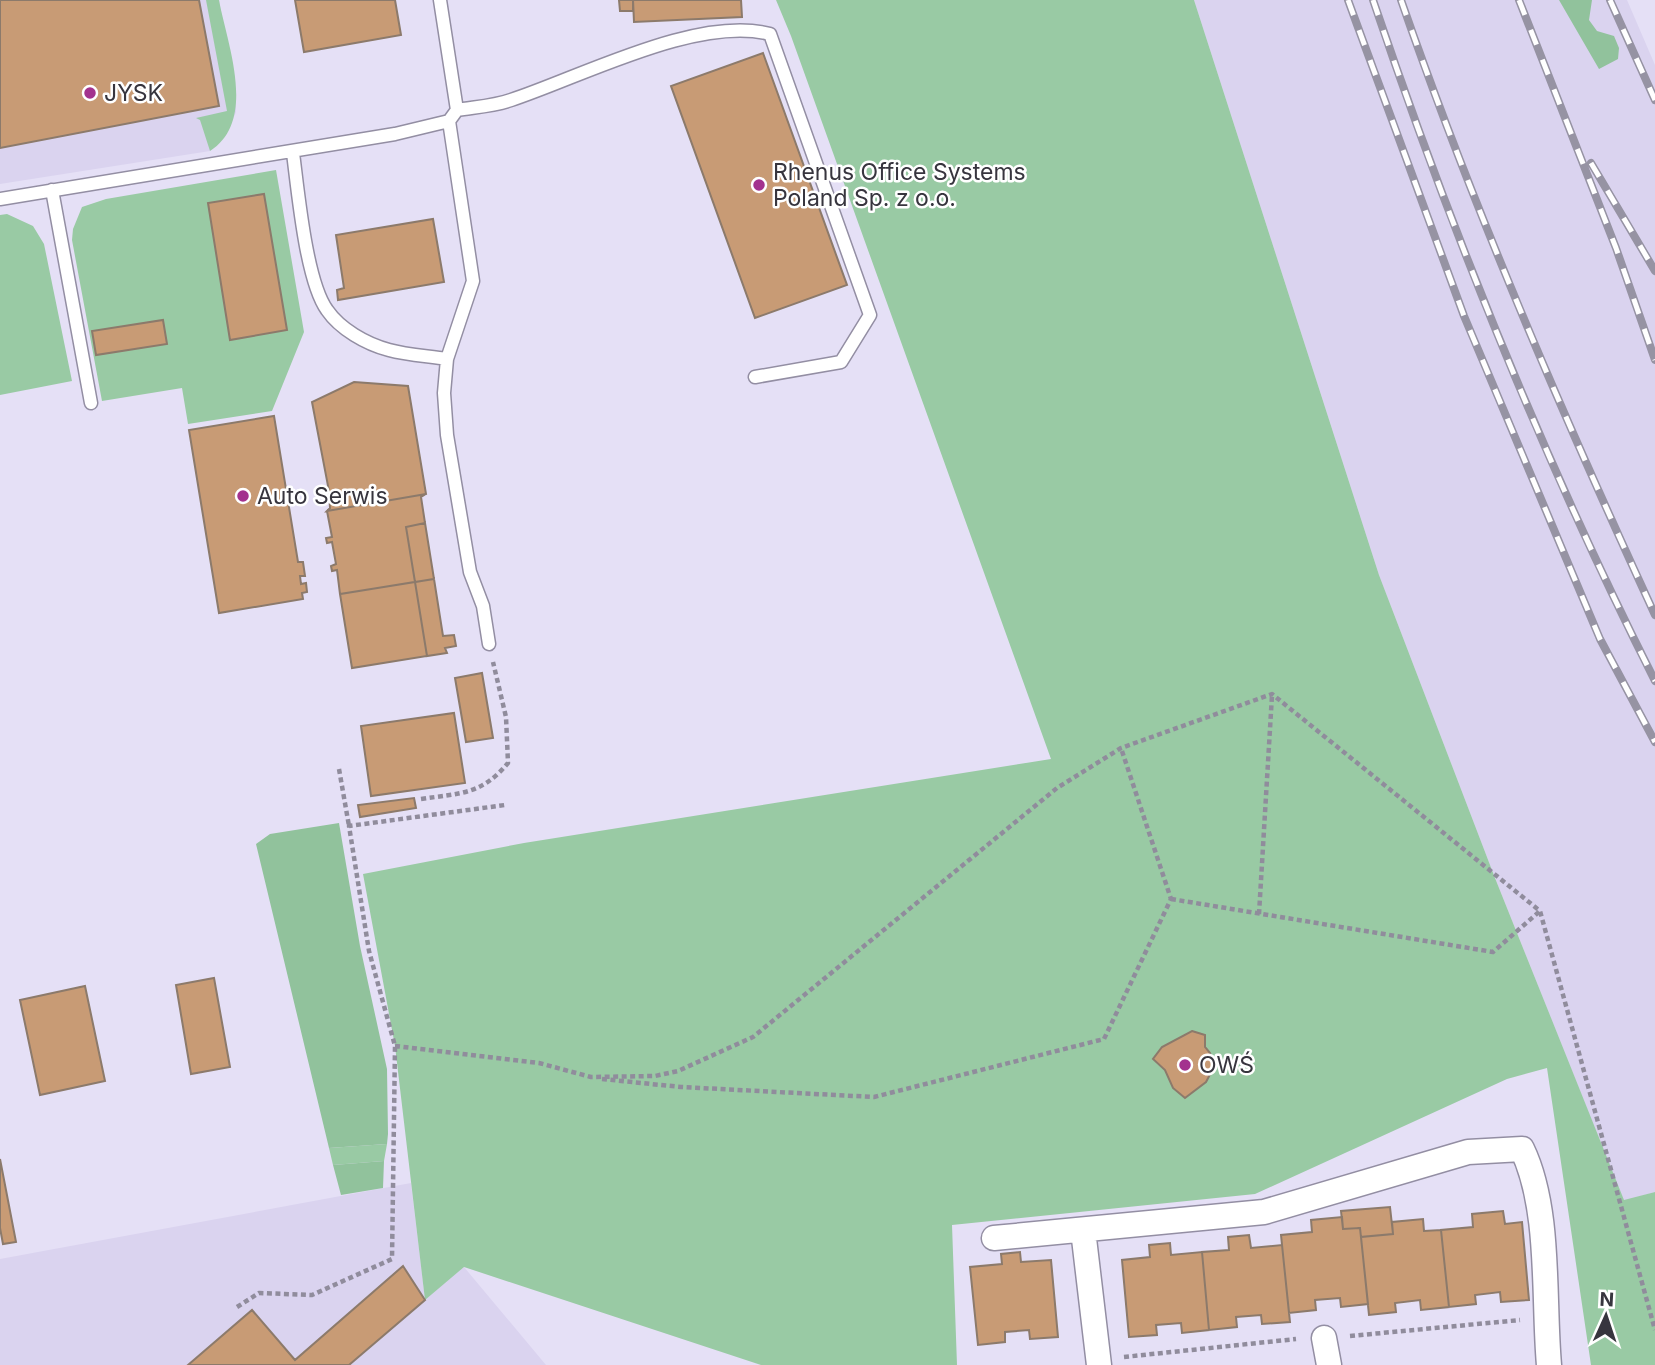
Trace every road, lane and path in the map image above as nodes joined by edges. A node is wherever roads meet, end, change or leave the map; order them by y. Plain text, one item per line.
1 (440, 0) edge
2 (453, 115) junction
3 (293, 153) junction
4 (52, 190) junction
5 (0, 199) edge
6 (447, 359) junction
7 (755, 377) dead end
8 (91, 403) dead end
9 (489, 644) joint
10 (1272, 694) junction
11 (1121, 748) junction
12 (339, 769) dead end
13 (421, 799) dead end
14 (505, 805) dead end
15 (349, 827) junction
16 (1171, 899) junction
17 (1540, 911) junction
18 (1259, 914) junction
19 (395, 1046) junction
20 (591, 1077) junction
21 (1083, 1230) junction
22 (994, 1238) dead end
23 (237, 1307) dead end
24 (1655, 1330) edge
25 (1324, 1338) dead end
26 (1099, 1365) edge
27 (1329, 1365) edge
28 (1549, 1365) edge

1 - 2 lane
2 - 3 lane
2 - 6 lane
2 - 7 lane
3 - 4 lane
3 - 6 lane
4 - 5 lane
4 - 8 lane
6 - 9 lane
9 - 13 path
10 - 11 path
10 - 17 path
10 - 18 path
11 - 16 path
11 - 20 path
12 - 15 path
14 - 15 path
15 - 19 path
16 - 18 path
16 - 20 path
17 - 18 path
17 - 24 path
19 - 20 path
19 - 23 path
21 - 22 street
21 - 26 street
21 - 28 street
25 - 27 street

